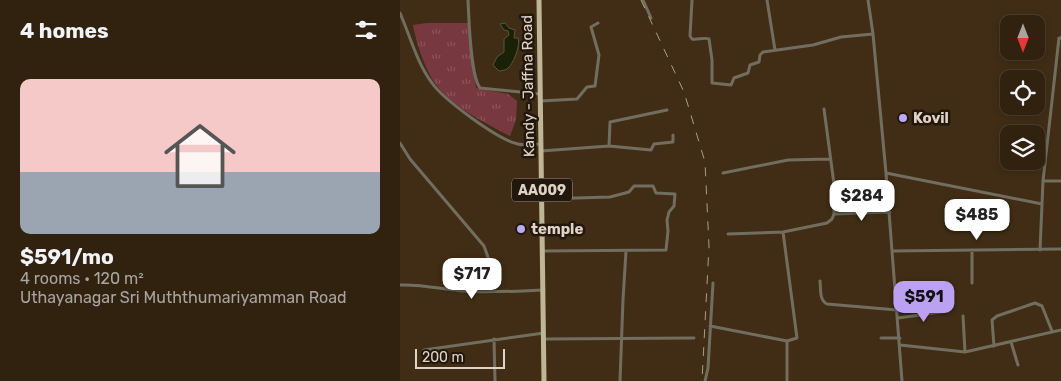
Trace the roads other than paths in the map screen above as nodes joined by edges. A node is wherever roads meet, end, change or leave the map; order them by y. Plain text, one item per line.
1 (468, 0) edge
2 (539, 0) edge
3 (643, 0) edge
4 (692, 0) edge
5 (767, 0) edge
6 (868, 0) edge
7 (400, 13) edge
8 (651, 18) dead end
9 (598, 23) dead end
10 (873, 34) junction
11 (1061, 38) edge
12 (775, 50) junction
13 (540, 94) junction
14 (540, 101) junction
15 (824, 109) dead end
16 (667, 110) dead end
17 (673, 134) dead end
18 (400, 143) edge
19 (542, 144) junction
20 (609, 146) junction
21 (541, 151) junction
22 (830, 159) junction
23 (886, 173) junction
24 (723, 174) dead end
25 (1043, 181) junction
26 (1061, 181) edge
27 (542, 199) junction
28 (1042, 204) junction
29 (890, 212) junction
30 (834, 214) junction
31 (784, 232) junction
32 (728, 234) dead end
33 (1061, 249) edge
34 (893, 250) junction
35 (972, 250) junction
36 (1040, 250) junction
37 (543, 251) junction
38 (626, 251) junction
39 (820, 281) dead end
40 (713, 282) dead end
41 (972, 283) dead end
42 (400, 285) edge
43 (544, 290) junction
44 (490, 292) junction
45 (898, 310) junction
46 (948, 310) dead end
47 (963, 316) dead end
48 (898, 318) junction
49 (710, 326) junction
50 (1061, 330) edge
51 (1052, 331) junction
52 (544, 333) junction
53 (621, 338) junction
54 (694, 338) dead end
55 (881, 338) dead end
56 (900, 338) junction
57 (494, 339) junction
58 (544, 340) junction
59 (787, 342) junction
60 (1011, 342) junction
61 (900, 345) junction
62 (994, 346) junction
63 (424, 350) dead end
64 (965, 352) junction
65 (1018, 365) dead end
66 (495, 381) edge
67 (544, 381) edge
68 (620, 381) edge
69 (705, 381) edge
70 (786, 381) edge
71 (902, 381) edge

1 - 13 street
2 - 13 highway, Kandy - Jaffna Road / AA009
3 - 8 street
4 - 12 street
5 - 12 street
6 - 10 street
7 - 19 street
9 - 14 street
10 - 12 street
10 - 23 street
11 - 25 street
13 - 14 highway, Kandy - Jaffna Road / AA009
14 - 19 highway, Kandy - Jaffna Road / AA009
15 - 22 street
16 - 20 street
17 - 20 street
18 - 44 street
19 - 21 highway, Kandy - Jaffna Road / AA009
20 - 21 street
21 - 27 highway, Kandy - Jaffna Road / AA009
22 - 24 street
22 - 30 street
23 - 28 street
23 - 29 street
25 - 26 street
25 - 28 street
27 - 37 highway, Kandy - Jaffna Road / AA009
27 - 38 street
28 - 36 street
29 - 30 street
29 - 34 street
30 - 31 street
31 - 32 street
31 - 59 street
33 - 36 street
34 - 35 street
34 - 45 street
35 - 36 street
35 - 41 street
37 - 38 street
37 - 43 highway, Kandy - Jaffna Road / AA009
38 - 53 street
39 - 45 street
40 - 49 street
42 - 44 street
43 - 44 street
43 - 52 highway, Kandy - Jaffna Road / AA009
45 - 48 street
46 - 48 street
47 - 64 street
48 - 56 street
49 - 59 street
49 - 69 street
50 - 51 street
51 - 60 street
51 - 62 street
52 - 57 street
52 - 58 highway, Kandy - Jaffna Road / AA009
53 - 54 street
53 - 58 street
53 - 68 street
55 - 56 street
56 - 61 street
57 - 63 street
57 - 66 street
58 - 67 highway, Kandy - Jaffna Road / AA009
59 - 70 street
60 - 62 street
60 - 65 street
61 - 64 street
61 - 71 street
62 - 64 street

